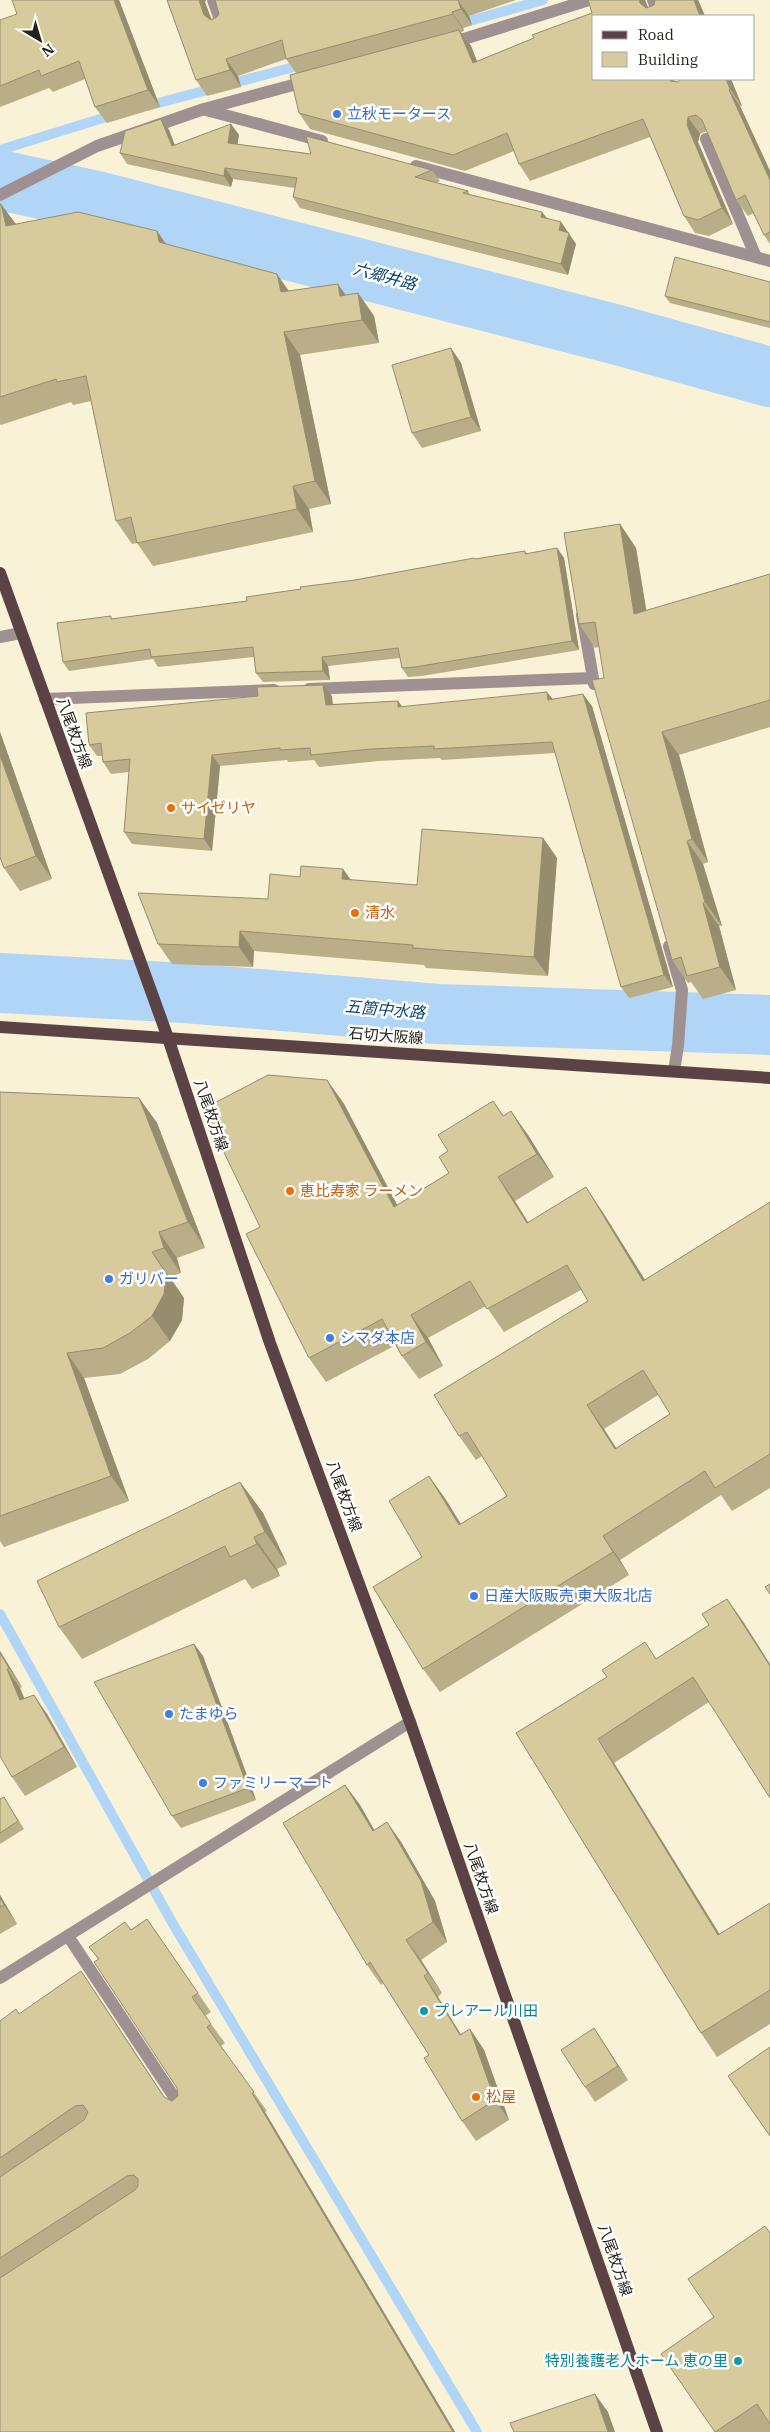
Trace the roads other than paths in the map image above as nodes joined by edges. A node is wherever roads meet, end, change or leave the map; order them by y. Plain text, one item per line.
1 (212, 0) edge
2 (589, 0) edge
3 (653, 0) edge
4 (659, 15) edge
5 (223, 28) edge
6 (442, 46) edge
7 (318, 78) edge
8 (204, 109) junction
9 (706, 140) edge
10 (337, 145) edge
11 (404, 163) edge
12 (1, 195) edge
13 (756, 257) junction
14 (770, 261) edge
15 (0, 572) edge
16 (579, 601) edge
17 (21, 633) junction
18 (0, 636) edge
19 (592, 678) junction
20 (597, 697) edge
21 (45, 699) junction
22 (666, 934) edge
23 (0, 1027) edge
24 (168, 1038) junction
25 (674, 1071) junction
26 (770, 1078) edge
27 (410, 1722) junction
28 (68, 1936) junction
29 (0, 1978) edge
30 (184, 2112) edge
31 (657, 2432) edge

1 - 5 street
2 - 6 street
3 - 4 street
7 - 8 street
8 - 10 street
8 - 12 street
9 - 13 street
11 - 13 street
13 - 14 street
15 - 17 main road, 八尾枚方線
16 - 19 street
17 - 18 street
17 - 21 main road, 八尾枚方線
19 - 20 street
19 - 21 street
21 - 24 main road, 八尾枚方線
22 - 25 street
23 - 24 main road, 石切大阪線
24 - 25 main road, 石切大阪線
24 - 27 main road, 八尾枚方線
25 - 26 main road, 石切大阪線
27 - 28 street
27 - 31 main road, 八尾枚方線
28 - 29 street
28 - 30 street

